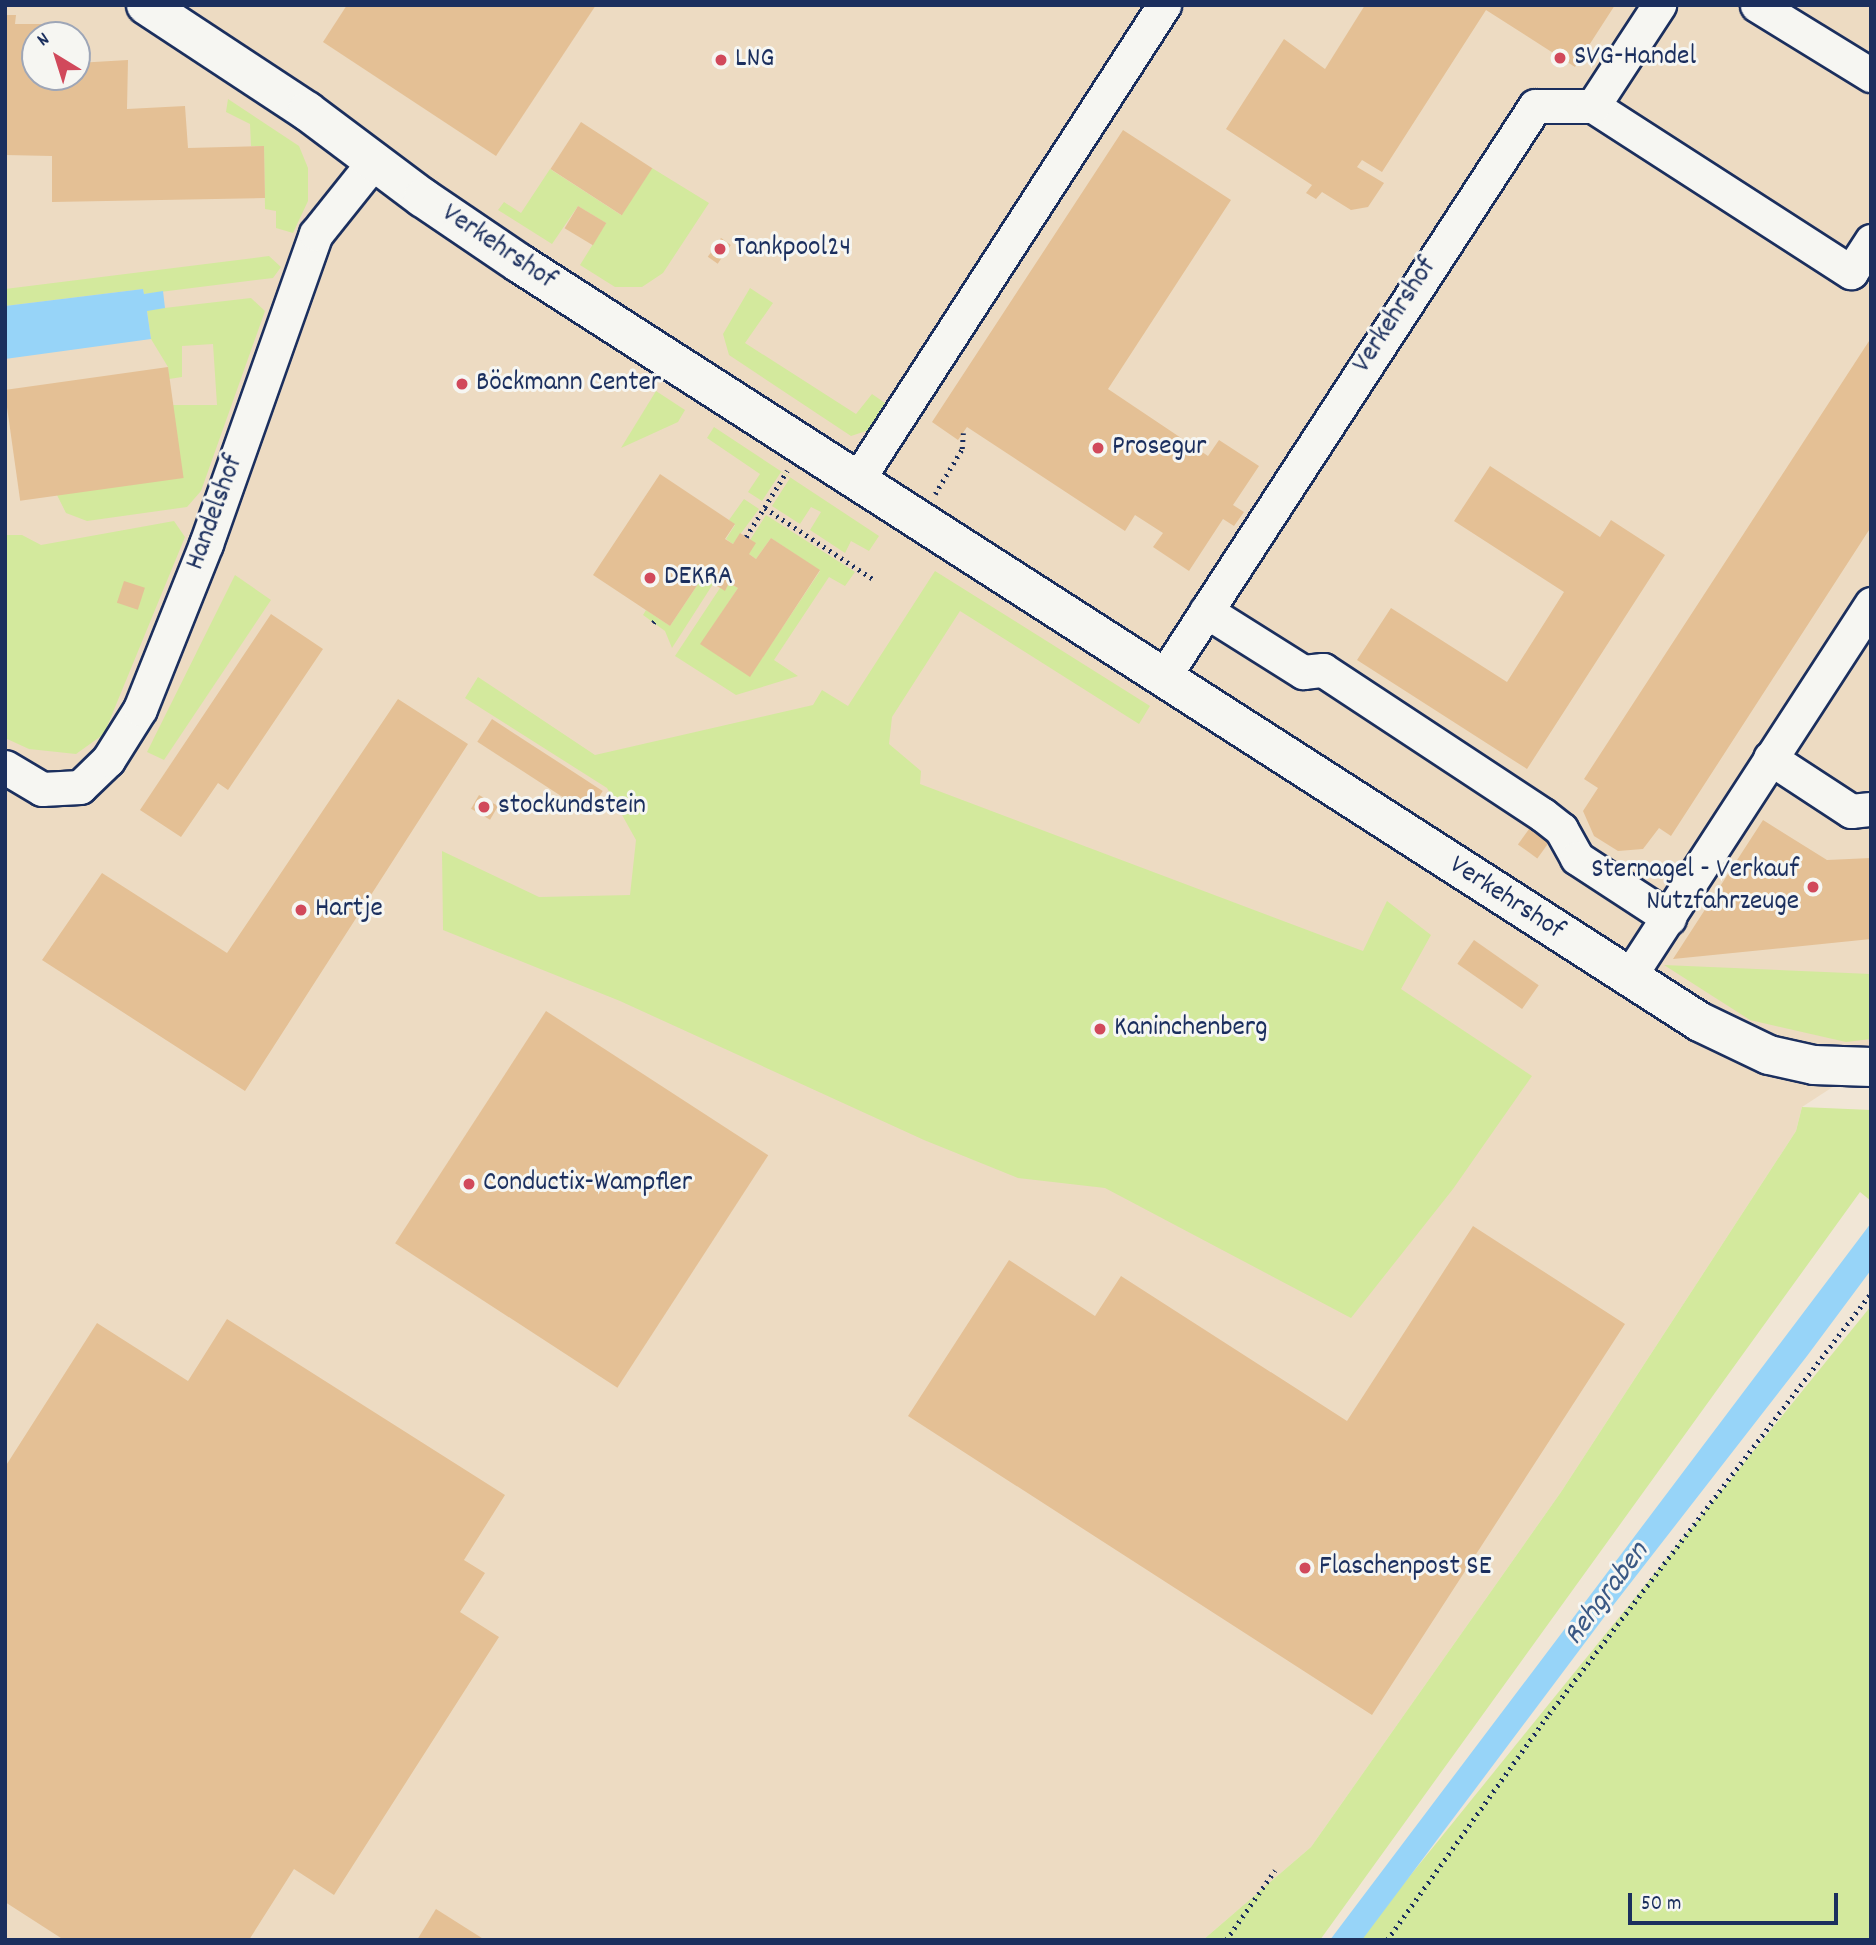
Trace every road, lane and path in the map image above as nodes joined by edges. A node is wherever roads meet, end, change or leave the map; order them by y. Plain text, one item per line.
1 (146, 5) edge
2 (1164, 5) edge
3 (1659, 5) edge
4 (1757, 5) edge
5 (1871, 75) edge
6 (1593, 106) junction
7 (375, 160) junction
8 (1871, 241) edge
9 (963, 433) dead end
10 (802, 447) junction
11 (856, 482) junction
12 (765, 508) junction
13 (918, 522) junction
14 (746, 537) dead end
15 (873, 579) dead end
16 (1871, 604) edge
17 (1206, 611) junction
18 (1163, 678) junction
19 (1770, 758) junction
20 (5, 767) edge
21 (1871, 809) edge
22 (1669, 918) junction
23 (1629, 977) junction
24 (1871, 1067) edge
25 (1871, 1293) edge
26 (1275, 1870) dead end
27 (1226, 1940) edge
28 (1387, 1940) edge

1 - 7 main road, Verkehrshof
2 - 11 street
3 - 6 street
4 - 5 street
6 - 8 street
6 - 17 street, Verkehrshof
7 - 10 main road, Verkehrshof
7 - 20 street, Handelshof
9 - 13 path
10 - 11 main road, Verkehrshof
10 - 12 path
11 - 13 main road, Verkehrshof
12 - 14 path
12 - 15 path
13 - 18 main road, Verkehrshof
16 - 19 street
17 - 18 street, Verkehrshof
17 - 22 street
18 - 23 main road, Verkehrshof
19 - 21 street
19 - 22 street
22 - 23 street
23 - 24 main road, Verkehrshof
25 - 28 path
26 - 27 path

